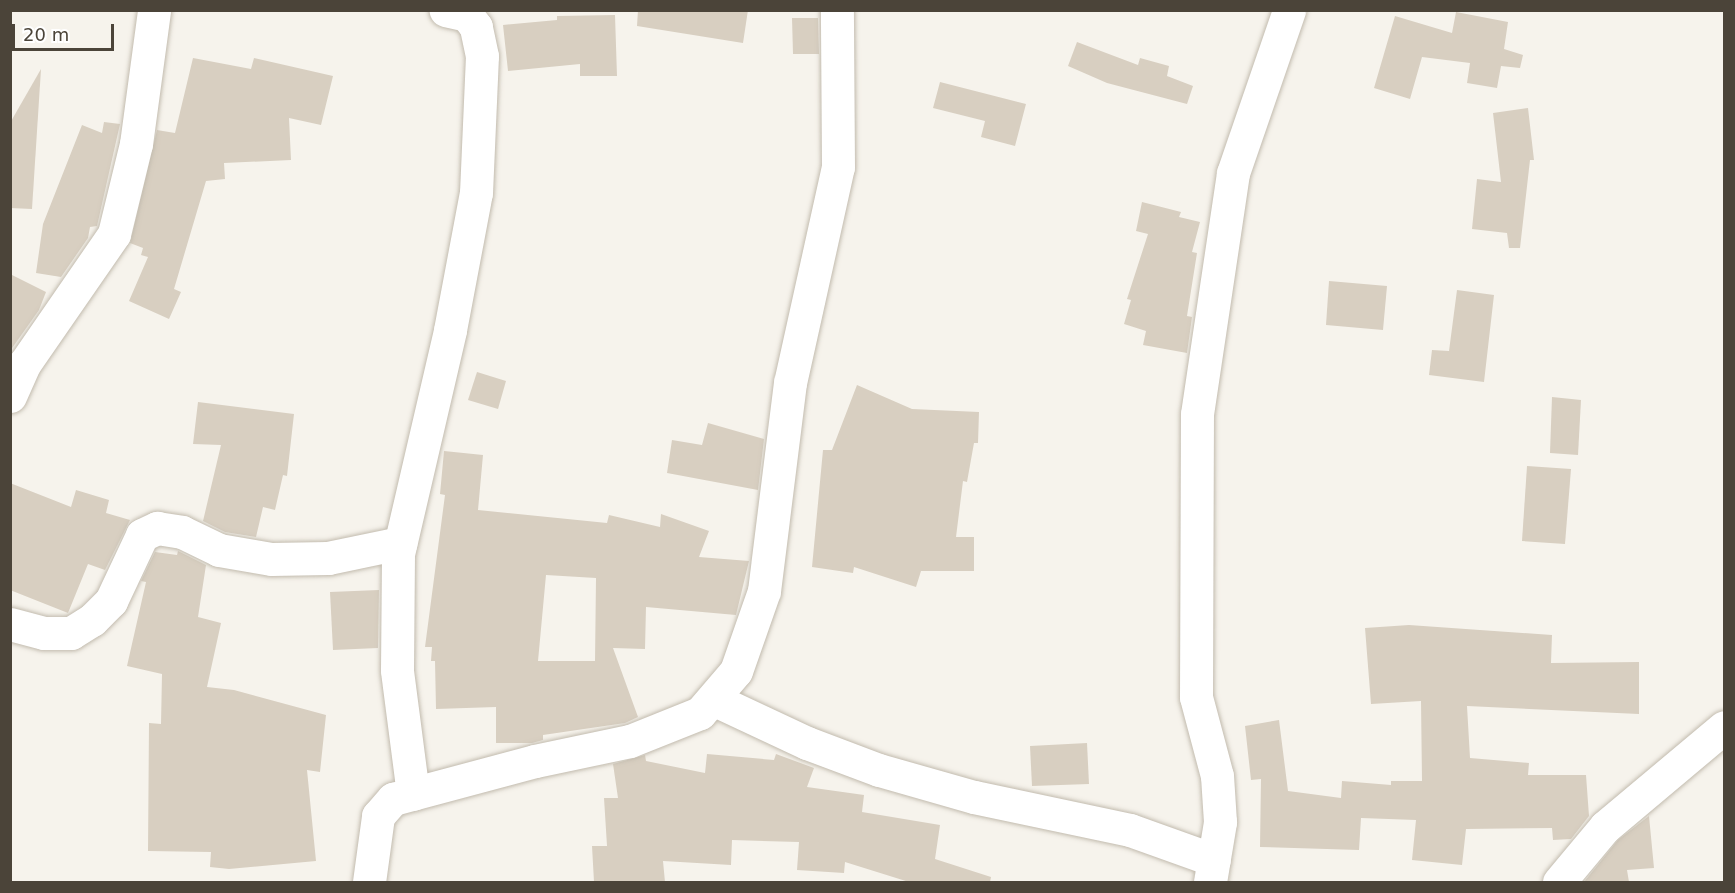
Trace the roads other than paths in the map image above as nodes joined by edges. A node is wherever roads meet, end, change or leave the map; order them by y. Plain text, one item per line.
1 (154, 10) edge
2 (446, 10) edge
3 (837, 10) edge
4 (1289, 10) edge
5 (10, 396) edge
6 (400, 543) junction
7 (10, 624) edge
8 (715, 700) junction
9 (1725, 727) edge
10 (413, 794) junction
11 (1212, 871) edge
12 (369, 882) edge
13 (1559, 882) edge

1 - 5 street
2 - 6 street
3 - 8 street
4 - 11 street
6 - 7 street
6 - 10 street
8 - 10 street
8 - 11 street
9 - 13 street
10 - 12 street

